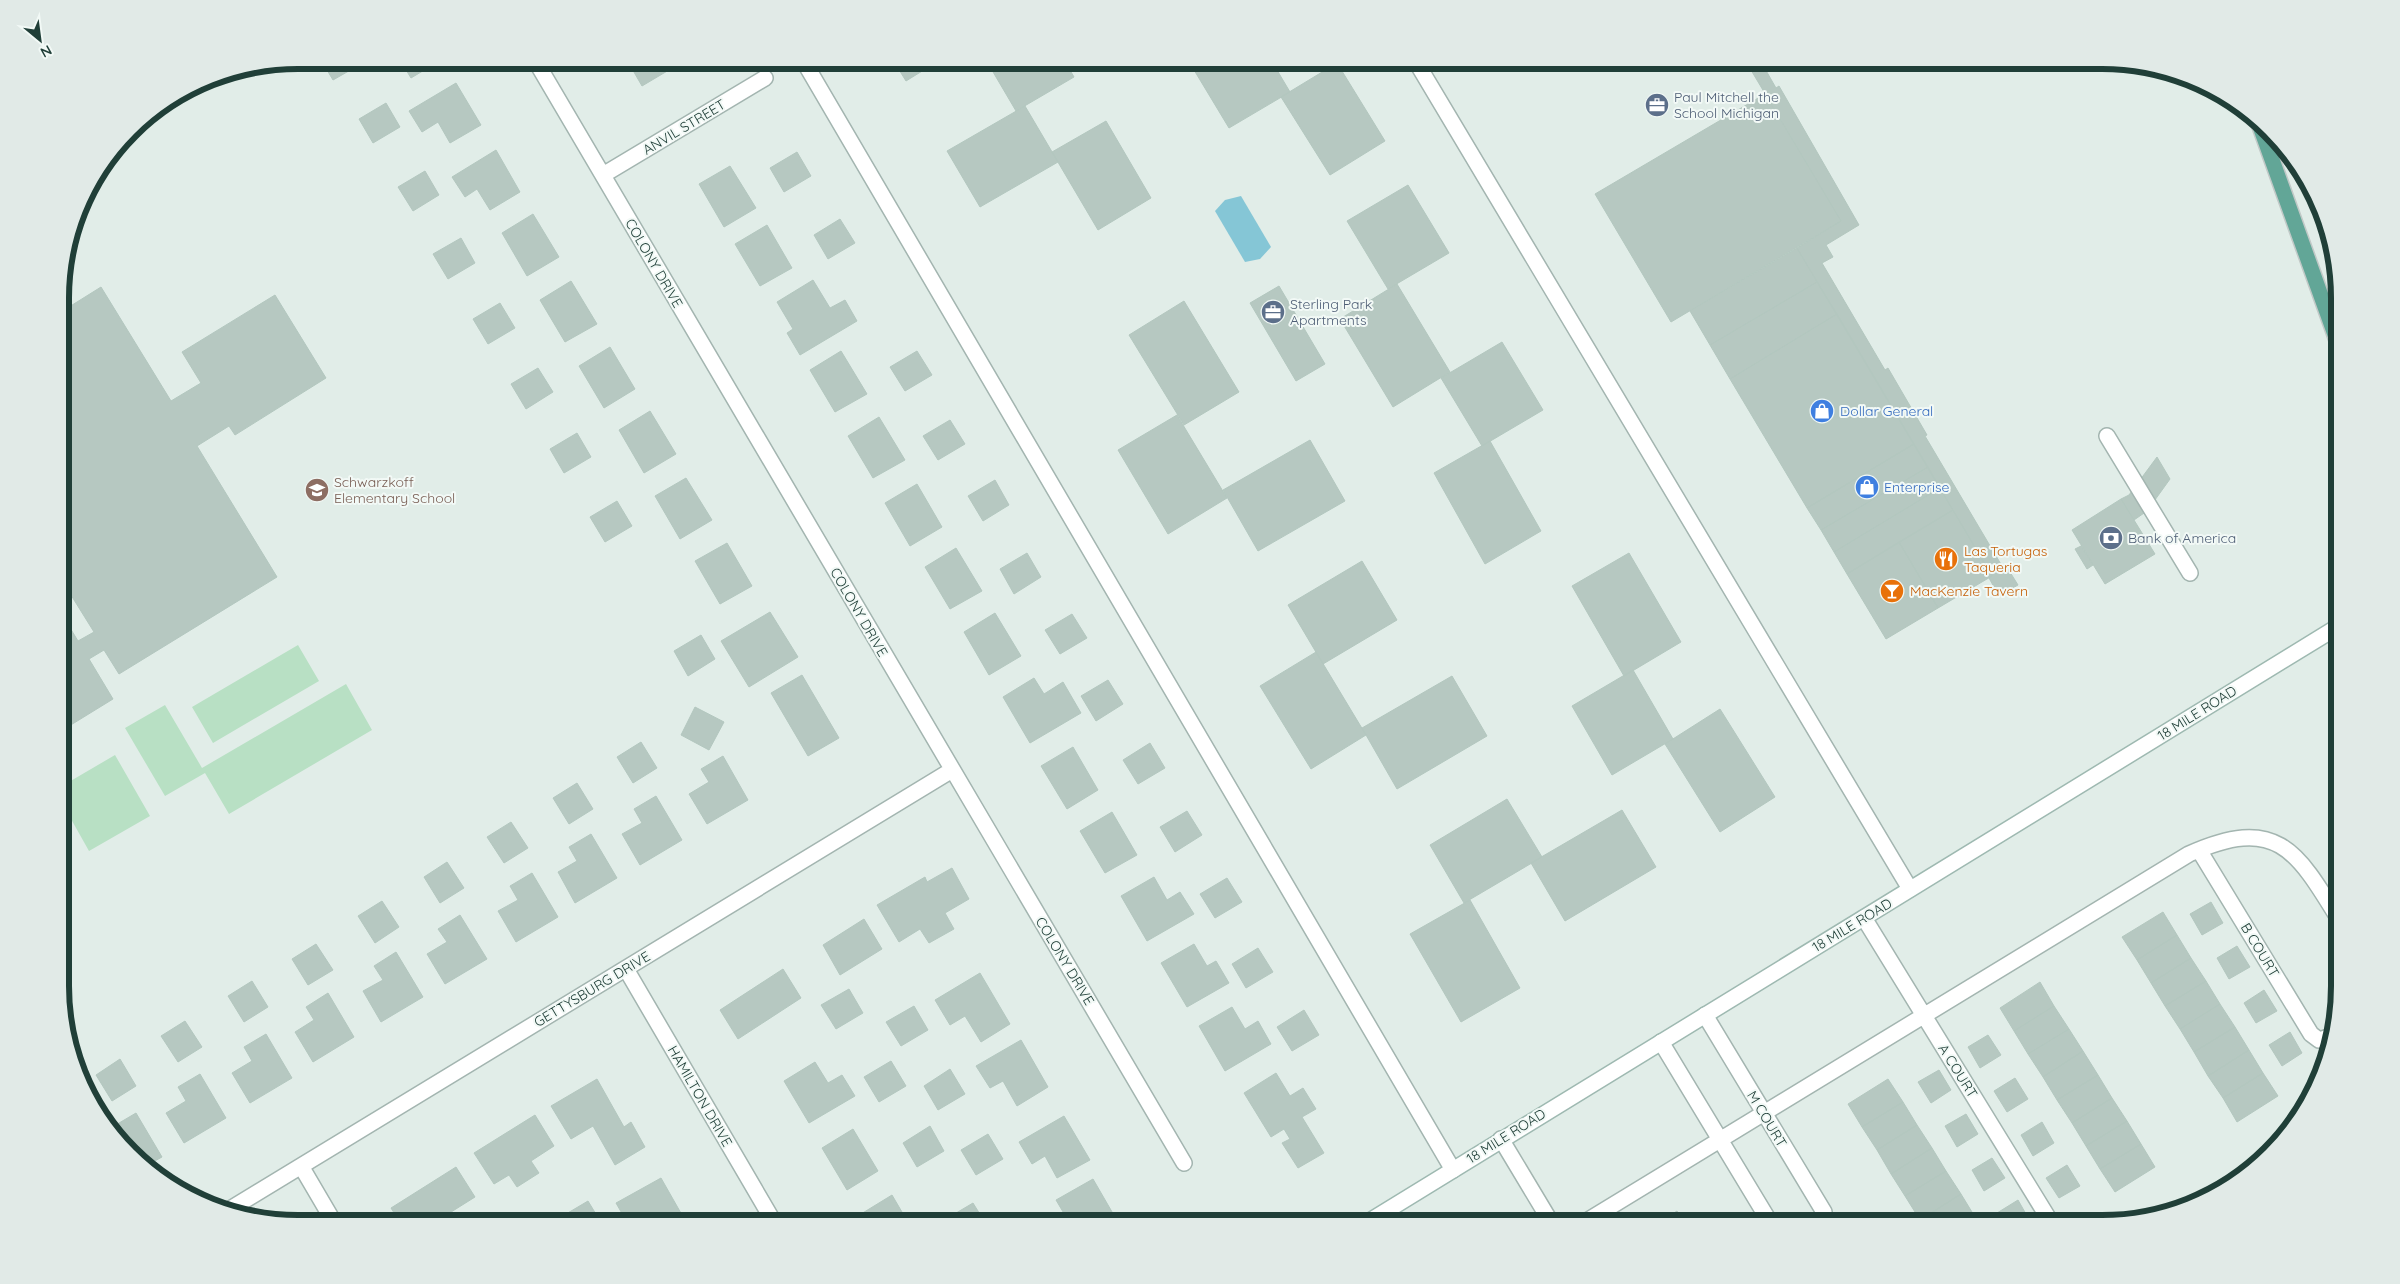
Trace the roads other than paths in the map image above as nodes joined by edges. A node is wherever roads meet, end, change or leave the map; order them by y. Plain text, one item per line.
1 (540, 69) edge
2 (808, 69) edge
3 (1420, 69) edge
4 (765, 78) dead end
5 (2262, 134) edge
6 (603, 175) junction
7 (2331, 324) edge
8 (2107, 436) dead end
9 (2190, 573) dead end
10 (2331, 631) edge
11 (952, 770) junction
12 (2199, 850) junction
13 (1910, 889) junction
14 (2331, 908) edge
15 (1864, 918) junction
16 (626, 969) junction
17 (1704, 1015) junction
18 (1924, 1016) junction
19 (2325, 1038) edge
20 (1661, 1042) junction
21 (1764, 1113) junction
22 (1501, 1139) junction
23 (1720, 1140) junction
24 (1184, 1163) dead end
25 (301, 1166) junction
26 (1453, 1170) junction
27 (235, 1206) edge
28 (330, 1215) edge
29 (770, 1215) edge
30 (1380, 1215) edge
31 (1547, 1215) edge
32 (1597, 1215) edge
33 (1766, 1215) edge
34 (1824, 1215) edge
35 (2046, 1215) edge

1 - 6 street, COLONY DRIVE
2 - 26 street
3 - 13 street
4 - 6 street, ANVIL STREET
5 - 7 main road
6 - 11 street, COLONY DRIVE
8 - 9 street
10 - 13 street, 18 MILE ROAD
11 - 16 street, GETTYSBURG DRIVE
11 - 24 street, COLONY DRIVE
12 - 14 street
12 - 18 street
12 - 19 street, B COURT
13 - 15 street, 18 MILE ROAD
15 - 17 street, 18 MILE ROAD
15 - 18 street, A COURT
16 - 25 street, GETTYSBURG DRIVE
16 - 29 street, HAMILTON DRIVE
17 - 20 street, 18 MILE ROAD
17 - 21 street, M COURT
18 - 21 street
18 - 35 street, A COURT
20 - 22 street, 18 MILE ROAD
20 - 23 street
21 - 23 street
21 - 34 street, M COURT
22 - 26 street, 18 MILE ROAD
22 - 31 street
23 - 32 street
23 - 33 street
25 - 27 street, GETTYSBURG DRIVE
25 - 28 street
26 - 30 street, 18 MILE ROAD

